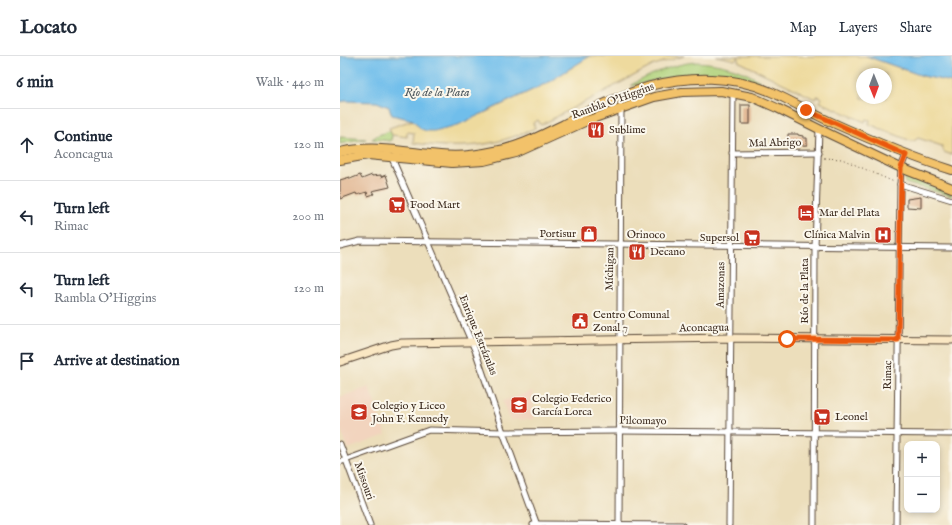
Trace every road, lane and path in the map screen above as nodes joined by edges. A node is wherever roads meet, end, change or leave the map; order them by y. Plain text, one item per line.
1 (733, 93) junction
2 (621, 109) junction
3 (819, 129) junction
4 (340, 152) edge
5 (819, 152) junction
6 (732, 153) junction
7 (906, 155) junction
8 (391, 156) junction
9 (340, 160) edge
10 (901, 168) junction
11 (952, 170) edge
12 (900, 184) junction
13 (952, 188) edge
14 (952, 200) edge
15 (427, 242) junction
16 (620, 244) junction
17 (340, 246) edge
18 (732, 246) junction
19 (816, 247) junction
20 (899, 248) junction
21 (952, 248) edge
22 (731, 338) junction
23 (620, 340) junction
24 (815, 340) junction
25 (898, 340) junction
26 (952, 340) edge
27 (471, 342) junction
28 (340, 362) edge
29 (620, 431) junction
30 (503, 432) junction
31 (730, 432) junction
32 (814, 433) junction
33 (897, 434) junction
34 (952, 434) edge
35 (340, 444) edge
36 (346, 460) junction
37 (340, 462) edge
38 (370, 525) edge
39 (536, 525) edge
40 (619, 525) edge
41 (682, 525) edge
42 (729, 525) edge
43 (814, 525) edge
44 (896, 525) edge

1 - 2 main road, Rambla O'Higgins
1 - 3 main road, Rambla O'Higgins
1 - 6 street, Amazonas
2 - 8 main road, Rambla O'Higgins
2 - 16 street, Míchigan
3 - 5 street, Río de la Plata
3 - 10 main road, Rambla O'Higgins
4 - 7 main road, Rambla O'Higgins
5 - 6 street, Mal Abrigo
5 - 12 path
5 - 19 street, Río de la Plata
6 - 18 street, Amazonas
7 - 10 street, Rimac
7 - 11 main road, Rambla O'Higgins
8 - 9 main road, Rambla O'Higgins
8 - 15 street, Enrique Estrázulas
10 - 12 street, Rimac
10 - 13 main road, Rambla O'Higgins
12 - 14 street
12 - 20 street, Rimac
15 - 16 street, Orinoco
15 - 17 street, Orinoco
15 - 27 street, Enrique Estrázulas
16 - 18 street, Orinoco
16 - 23 street, Míchigan
18 - 19 street, Orinoco
18 - 22 street, Amazonas
19 - 20 street, Orinoco
19 - 24 street, Río de la Plata
20 - 21 street, Orinoco
20 - 25 street, Rimac
22 - 23 street, Aconcagua
22 - 24 street, Aconcagua
22 - 31 street, Amazonas
23 - 27 street, Aconcagua
23 - 29 street, Míchigan
24 - 25 street, Aconcagua
24 - 32 street, Río de la Plata
25 - 26 street, Aconcagua
25 - 33 street, Rimac
27 - 28 street, Aconcagua
27 - 30 street, Enrique Estrázulas
29 - 30 street, Pilcomayo
29 - 31 street, Pilcomayo
29 - 40 street, Míchigan
30 - 36 street, Pilcomayo
30 - 39 street, Enrique Estrázulas
31 - 32 street, Pilcomayo
31 - 42 street, Amazonas
32 - 33 street, Pilcomayo
32 - 43 street, Río de la Plata
33 - 34 street, Pilcomayo
33 - 44 street, Rimac
35 - 36 street, Missouri
36 - 37 street, Pilcomayo
36 - 38 street, Missouri
39 - 40 street
40 - 41 street

